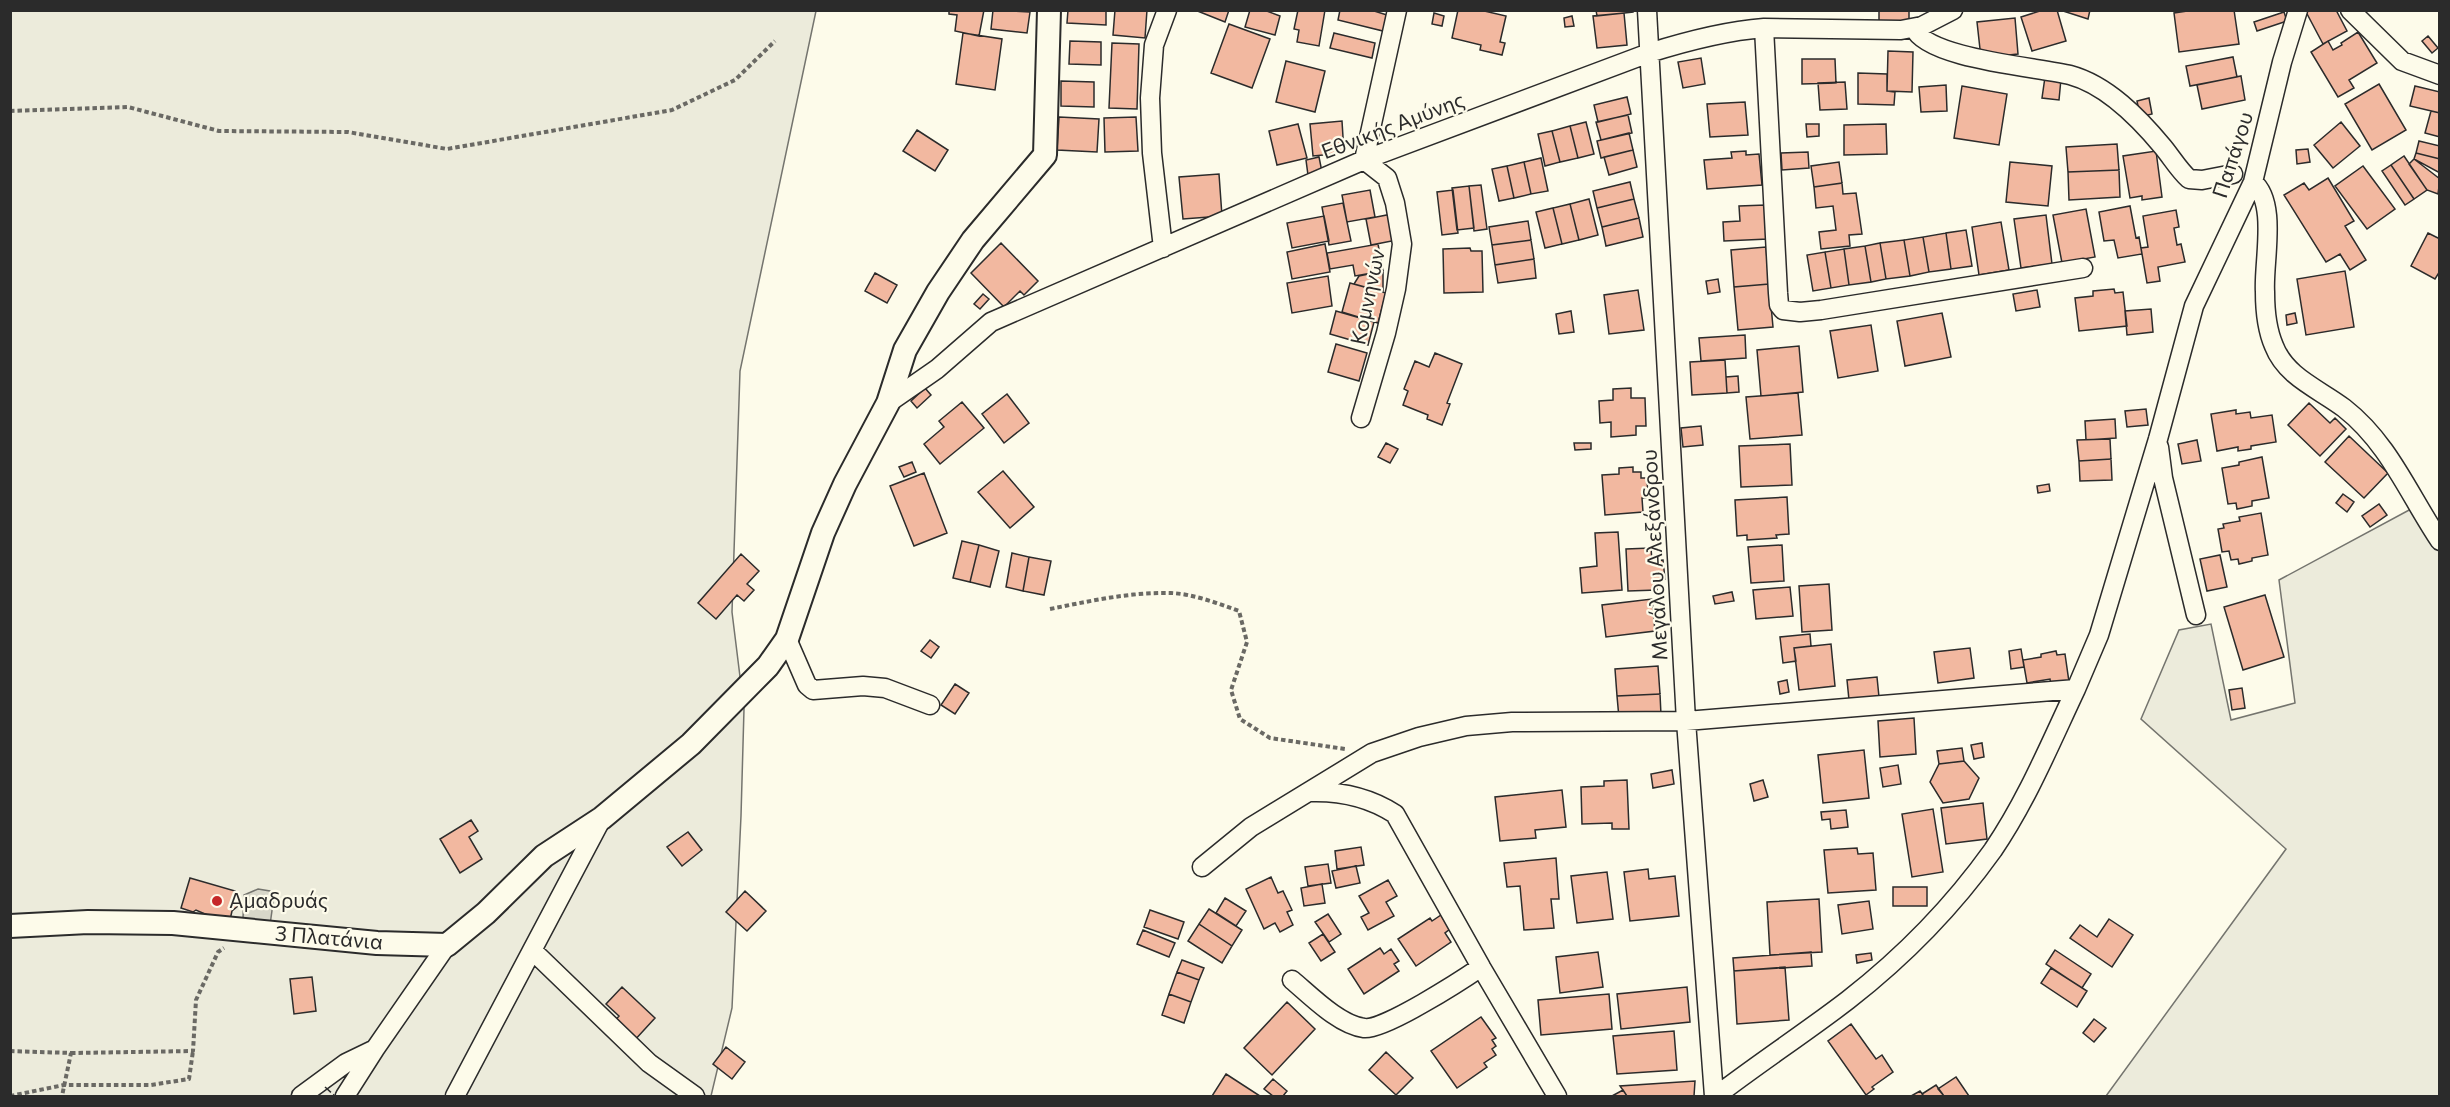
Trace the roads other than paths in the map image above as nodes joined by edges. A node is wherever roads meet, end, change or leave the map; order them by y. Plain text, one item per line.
1 (1049, 10) edge
2 (1167, 10) edge
3 (1397, 10) edge
4 (1647, 10) edge
5 (1953, 10) edge
6 (2298, 10) edge
7 (2350, 10) edge
8 (1764, 28) junction
9 (1914, 28) junction
10 (1649, 52) junction
11 (2439, 75) edge
12 (1364, 160) junction
13 (2233, 174) dead end
14 (2253, 182) junction
15 (1163, 248) junction
16 (2083, 268) dead end
17 (888, 403) junction
18 (1361, 418) dead end
19 (2158, 439) junction
20 (2439, 541) edge
21 (2196, 615) dead end
22 (787, 639) junction
23 (2076, 689) junction
24 (930, 705) dead end
25 (1686, 721) junction
26 (1305, 793) junction
27 (602, 818) junction
28 (1202, 867) dead end
29 (10, 926) edge
30 (447, 945) junction
31 (533, 951) junction
32 (1481, 967) junction
33 (1292, 980) dead end
34 (375, 1049) junction
35 (301, 1096) edge
36 (345, 1096) edge
37 (455, 1096) edge
38 (695, 1096) edge
39 (1557, 1096) edge
40 (1715, 1096) edge

1 - 17 street
2 - 15 street
3 - 12 street
4 - 10 street, Μεγάλου Αλεξάνδρου
5 - 9 street, Εθνικής Αμύνης
6 - 14 street, Παπάγου
7 - 11 street
8 - 9 street, Εθνικής Αμύνης
8 - 10 street, Εθνικής Αμύνης
8 - 16 street
9 - 13 street
10 - 12 street, Εθνικής Αμύνης
10 - 25 street, Μεγάλου Αλεξάνδρου
12 - 15 street, Εθνικής Αμύνης
12 - 18 street, Κομνηνών
14 - 19 street, Παπάγου
14 - 20 street
15 - 17 street, Εθνικής Αμύνης
17 - 22 street
19 - 21 street
19 - 23 street, Παπάγου
22 - 24 street
22 - 27 street
23 - 25 street
23 - 40 street, Παπάγου
25 - 26 street
25 - 40 street, Μεγάλου Αλεξάνδρου
26 - 28 street
26 - 32 street
27 - 30 street
27 - 31 street
29 - 30 street, 3 Πλατάνια
30 - 34 street
31 - 37 street
31 - 38 street
32 - 33 street
32 - 39 street
34 - 35 street
34 - 36 street

